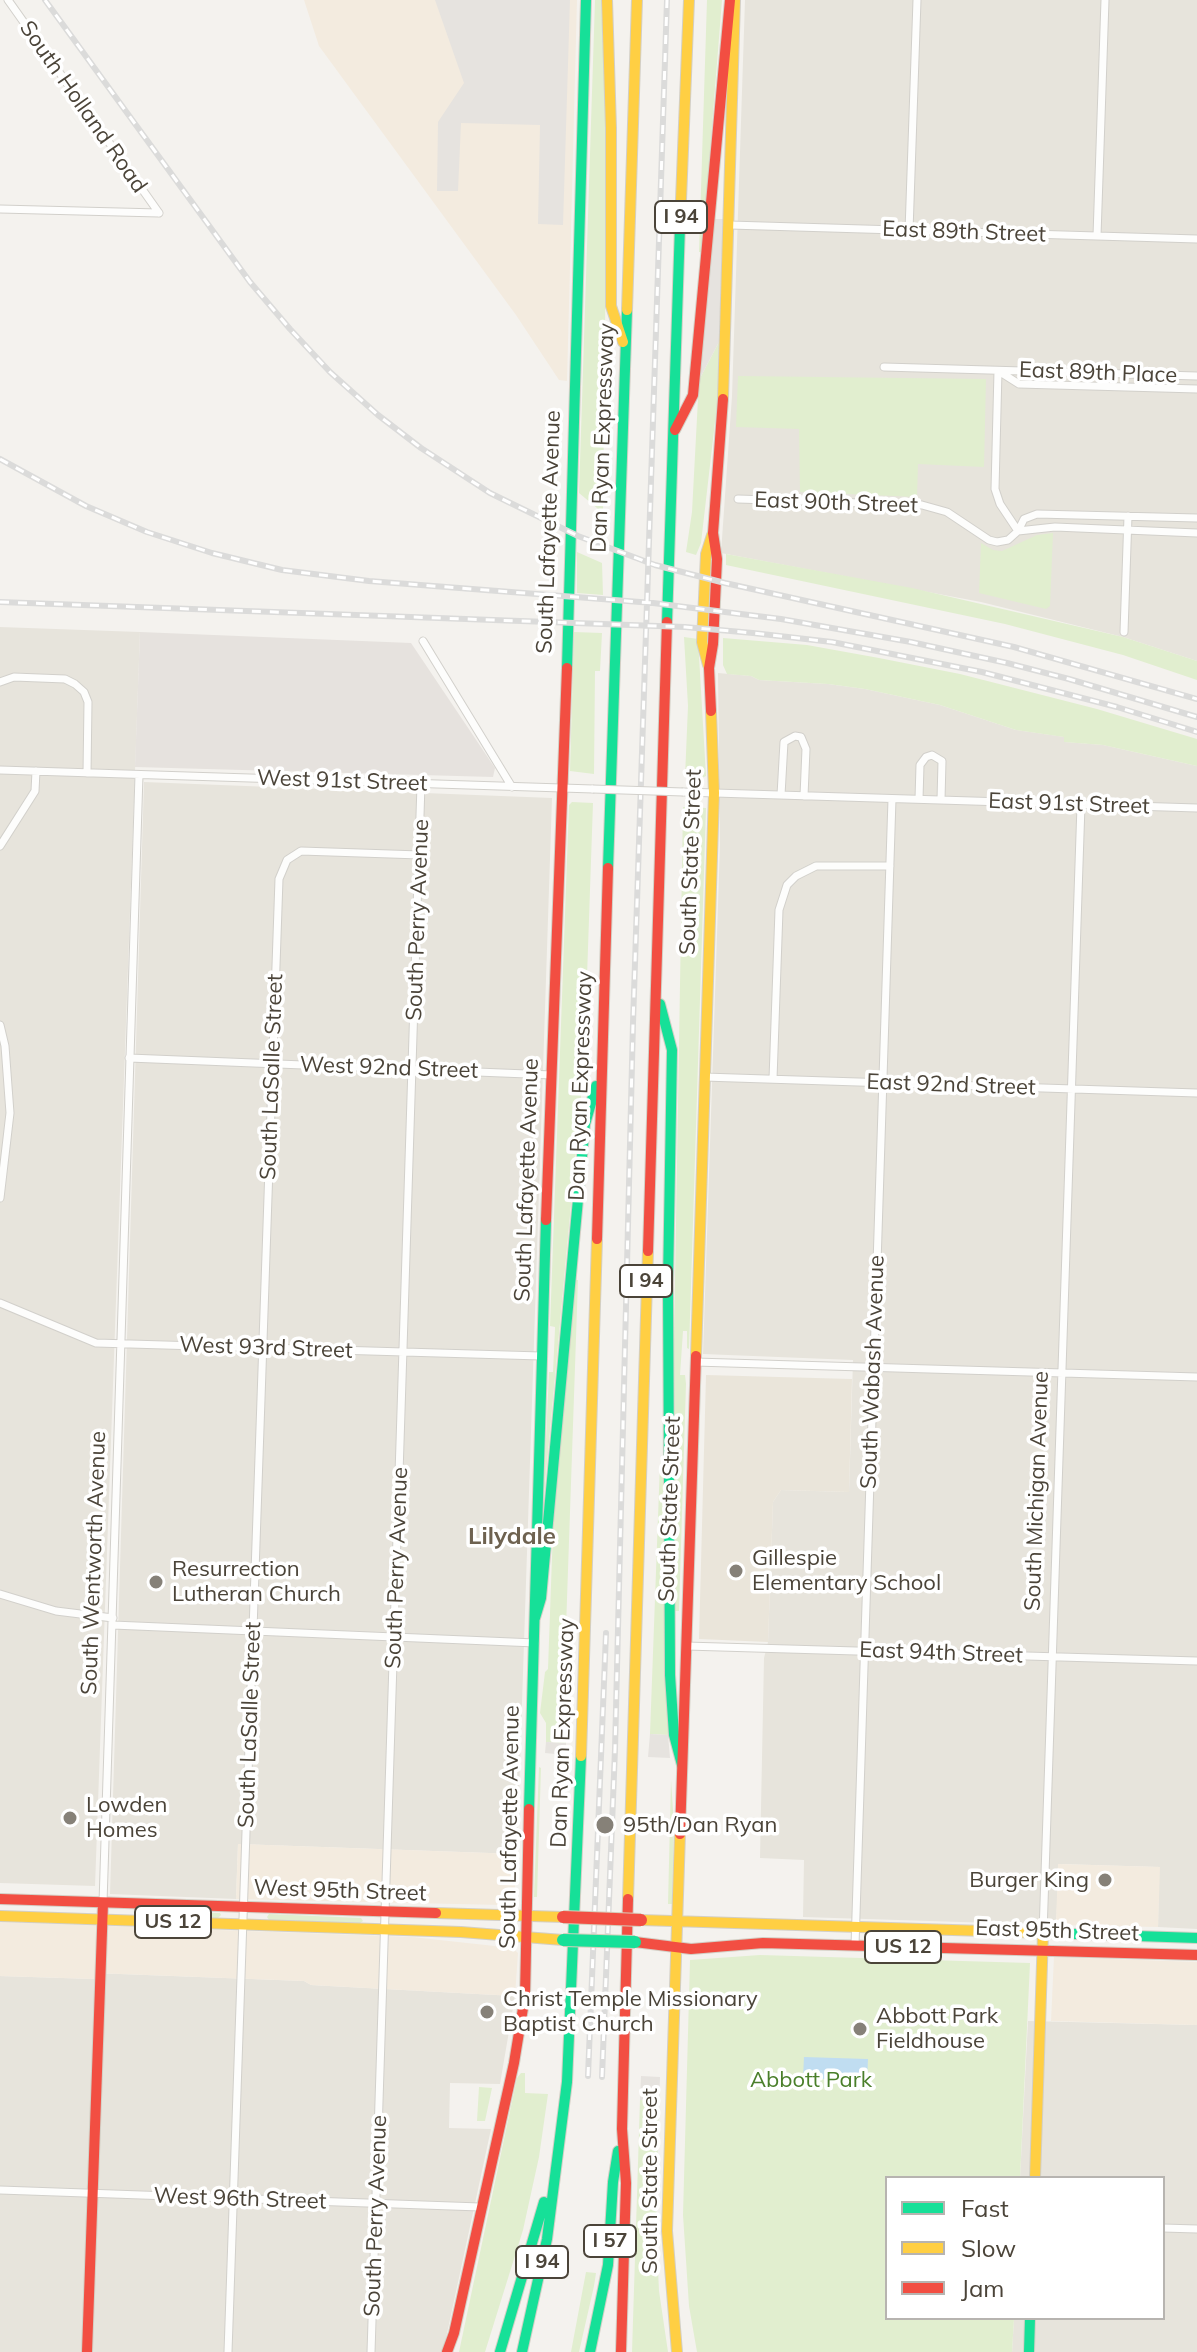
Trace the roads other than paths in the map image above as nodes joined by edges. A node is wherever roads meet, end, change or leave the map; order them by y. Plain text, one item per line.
1 (8, 0) edge
2 (586, 0) edge
3 (607, 0) edge
4 (637, 0) edge
5 (689, 0) edge
6 (733, 0) edge
7 (917, 0) edge
8 (1105, 0) edge
9 (0, 209) edge
10 (730, 225) junction
11 (909, 231) junction
12 (1097, 236) junction
13 (1197, 239) edge
14 (626, 351) junction
15 (884, 367) dead end
16 (998, 371) junction
17 (1197, 376) edge
18 (1197, 389) edge
19 (673, 434) junction
20 (738, 499) dead end
21 (1128, 516) junction
22 (1197, 518) edge
23 (1128, 530) junction
24 (1018, 531) junction
25 (1197, 533) edge
26 (1124, 632) dead end
27 (423, 641) dead end
28 (0, 682) edge
29 (0, 770) edge
30 (36, 771) junction
31 (87, 773) junction
32 (139, 775) junction
33 (421, 784) junction
34 (512, 787) junction
35 (563, 789) junction
36 (683, 792) joint
37 (714, 793) junction
38 (781, 795) junction
39 (804, 796) junction
40 (892, 799) junction
41 (919, 799) junction
42 (941, 800) junction
43 (1081, 805) junction
44 (1197, 808) edge
45 (0, 846) edge
46 (420, 855) junction
47 (890, 866) junction
48 (656, 987) junction
49 (0, 1025) edge
50 (129, 1058) junction
51 (273, 1064) junction
52 (601, 1066) junction
53 (414, 1069) junction
54 (552, 1075) junction
55 (704, 1077) junction
56 (773, 1079) junction
57 (882, 1083) junction
58 (1071, 1089) junction
59 (1197, 1093) edge
60 (0, 1198) edge
61 (0, 1303) edge
62 (121, 1344) junction
63 (263, 1348) junction
64 (404, 1352) junction
65 (541, 1356) junction
66 (695, 1362) junction
67 (873, 1366) junction
68 (1061, 1372) junction
69 (1197, 1377) edge
70 (0, 1594) edge
71 (535, 1618) junction
72 (113, 1621) junction
73 (253, 1631) junction
74 (395, 1636) junction
75 (535, 1643) junction
76 (686, 1646) junction
77 (863, 1651) junction
78 (1052, 1657) junction
79 (1197, 1661) edge
80 (682, 1765) junction
81 (0, 1899) edge
82 (103, 1903) junction
83 (243, 1908) junction
84 (386, 1913) junction
85 (0, 1916) edge
86 (526, 1916) junction
87 (103, 1920) junction
88 (678, 1921) junction
89 (243, 1925) junction
90 (856, 1928) junction
91 (386, 1929) junction
92 (1043, 1933) junction
93 (1197, 1938) edge
94 (527, 1939) junction
95 (855, 1946) junction
96 (677, 1947) junction
97 (1043, 1951) junction
98 (1197, 1955) edge
99 (622, 2129) junction
100 (554, 2171) junction
101 (1035, 2176) edge
102 (0, 2190) edge
103 (93, 2193) junction
104 (233, 2198) junction
105 (376, 2204) junction
106 (480, 2207) junction
107 (1165, 2228) edge
108 (1197, 2229) edge
109 (1030, 2320) edge
110 (87, 2352) edge
111 (228, 2352) edge
112 (371, 2352) edge
113 (447, 2352) edge
114 (500, 2352) edge
115 (522, 2352) edge
116 (590, 2352) edge
117 (621, 2352) edge
118 (677, 2352) edge
119 (1029, 2352) edge

1 - 9 street, South Holland Road
2 - 35 main road, South Lafayette Avenue
3 - 14 main road
4 - 14 main road, Dan Ryan Expressway / I 94
5 - 19 main road, I 94
6 - 10 main road, South State Street
6 - 19 main road
7 - 11 street
8 - 12 street
10 - 11 street, East 89th Street
10 - 37 main road, South State Street
11 - 12 street, East 89th Street
12 - 13 street, East 89th Street
14 - 52 main road, Dan Ryan Expressway / I 94
15 - 16 street, East 89th Place
16 - 17 street, East 89th Place
16 - 18 street, East 89th Place
16 - 24 street
19 - 48 main road, I 94
20 - 24 street, East 90th Street
21 - 22 street, East 90th Street
21 - 23 street
21 - 24 street, East 90th Street
23 - 24 street, East 90th Street
23 - 25 street, East 90th Street
23 - 26 street
27 - 34 street
28 - 31 street
29 - 30 street, West 91st Street
30 - 31 street, West 91st Street
30 - 45 street
31 - 32 street, West 91st Street
32 - 33 street, West 91st Street
32 - 50 street, South Wentworth Avenue
33 - 34 street, West 91st Street
33 - 46 street, South Perry Avenue
34 - 35 street, West 91st Street
35 - 36 street, West 91st Street, bridge
35 - 54 main road, South Lafayette Avenue
36 - 37 street, East 91st Street
37 - 38 street, East 91st Street
37 - 55 main road, South State Street
38 - 39 street, East 91st Street
38 - 39 street
39 - 40 street, East 91st Street
40 - 41 street, East 91st Street
40 - 47 street, South Wabash Avenue
41 - 42 street, East 91st Street
41 - 42 street
42 - 43 street, East 91st Street
43 - 44 street, East 91st Street
43 - 58 street, South Michigan Avenue
46 - 51 street, South LaSalle Street
46 - 53 street, South Perry Avenue
47 - 56 street
47 - 57 street, South Wabash Avenue
48 - 80 main road
48 - 99 main road, I 94
49 - 60 street
50 - 51 street, West 92nd Street
50 - 62 street, South Wentworth Avenue
51 - 53 street, West 92nd Street
51 - 63 street, South LaSalle Street
52 - 71 main road
52 - 100 main road, Dan Ryan Expressway / I 94
53 - 54 street, West 92nd Street
53 - 64 street, South Perry Avenue
54 - 65 main road, South Lafayette Avenue
55 - 56 street, East 92nd Street
55 - 66 main road, South State Street
56 - 57 street, East 92nd Street
57 - 58 street, East 92nd Street
57 - 67 street, South Wabash Avenue
58 - 59 street, East 92nd Street
58 - 68 street, South Michigan Avenue
61 - 62 street, West 93rd Street
62 - 63 street, West 93rd Street
62 - 72 street, South Wentworth Avenue
63 - 64 street, West 93rd Street
63 - 73 street, South LaSalle Street
64 - 65 street, West 93rd Street
64 - 74 street, South Perry Avenue
65 - 71 main road, South Lafayette Avenue
66 - 67 street
66 - 76 main road, South State Street
67 - 68 street
67 - 77 street, South Wabash Avenue
68 - 69 street
68 - 78 street, South Michigan Avenue
70 - 72 street
71 - 75 main road, South Lafayette Avenue
72 - 73 street
72 - 82 street, South Wentworth Avenue
73 - 74 street
73 - 83 street, South LaSalle Street
74 - 75 street
74 - 84 street, South Perry Avenue
75 - 86 main road, South Lafayette Avenue
76 - 77 street, East 94th Street
76 - 80 main road, South State Street
77 - 78 street, East 94th Street
77 - 90 street, South Wabash Avenue
78 - 79 street, East 94th Street
78 - 92 street, South Michigan Avenue
80 - 88 main road, South State Street
81 - 82 main road, West 95th Street / US 12
82 - 83 main road, West 95th Street / US 12
82 - 87 main road, South Wentworth Avenue
83 - 84 main road, West 95th Street / US 12
83 - 89 street, South LaSalle Street
84 - 86 main road, West 95th Street / US 12
84 - 91 street, South Perry Avenue
85 - 87 main road, West 95th Street / US 12
86 - 88 main road, West 95th Street / US 12, bridge
86 - 94 main road, South Lafayette Avenue
87 - 89 main road, West 95th Street / US 12
87 - 103 main road, South Wentworth Avenue
88 - 90 main road, East 95th Street / US 12
88 - 96 main road, South State Street
89 - 91 main road, West 95th Street / US 12
89 - 104 street, South LaSalle Street
90 - 92 main road, East 95th Street / US 12
90 - 95 street, South Wabash Avenue
91 - 94 main road, West 95th Street / US 12
91 - 105 street, South Perry Avenue
92 - 93 main road, East 95th Street / US 12
92 - 97 main road, South Michigan Avenue
94 - 96 main road, West 95th Street / US 12, bridge
94 - 106 main road, South Lafayette Avenue
95 - 96 main road, East 95th Street / US 12
95 - 97 main road, East 95th Street / US 12
96 - 118 main road, South State Street
97 - 98 main road, East 95th Street / US 12
97 - 101 main road, South Michigan Avenue
99 - 116 main road, I 57
99 - 117 main road, I 94
100 - 114 main road
100 - 115 main road, I 94
102 - 103 street, West 96th Street
103 - 104 street, West 96th Street
103 - 110 main road, South Wentworth Avenue
104 - 105 street, West 96th Street
104 - 111 street, South LaSalle Street
105 - 106 street, West 96th Street
105 - 112 street, South Perry Avenue
106 - 113 main road, South Lafayette Avenue
107 - 108 street
109 - 119 main road

